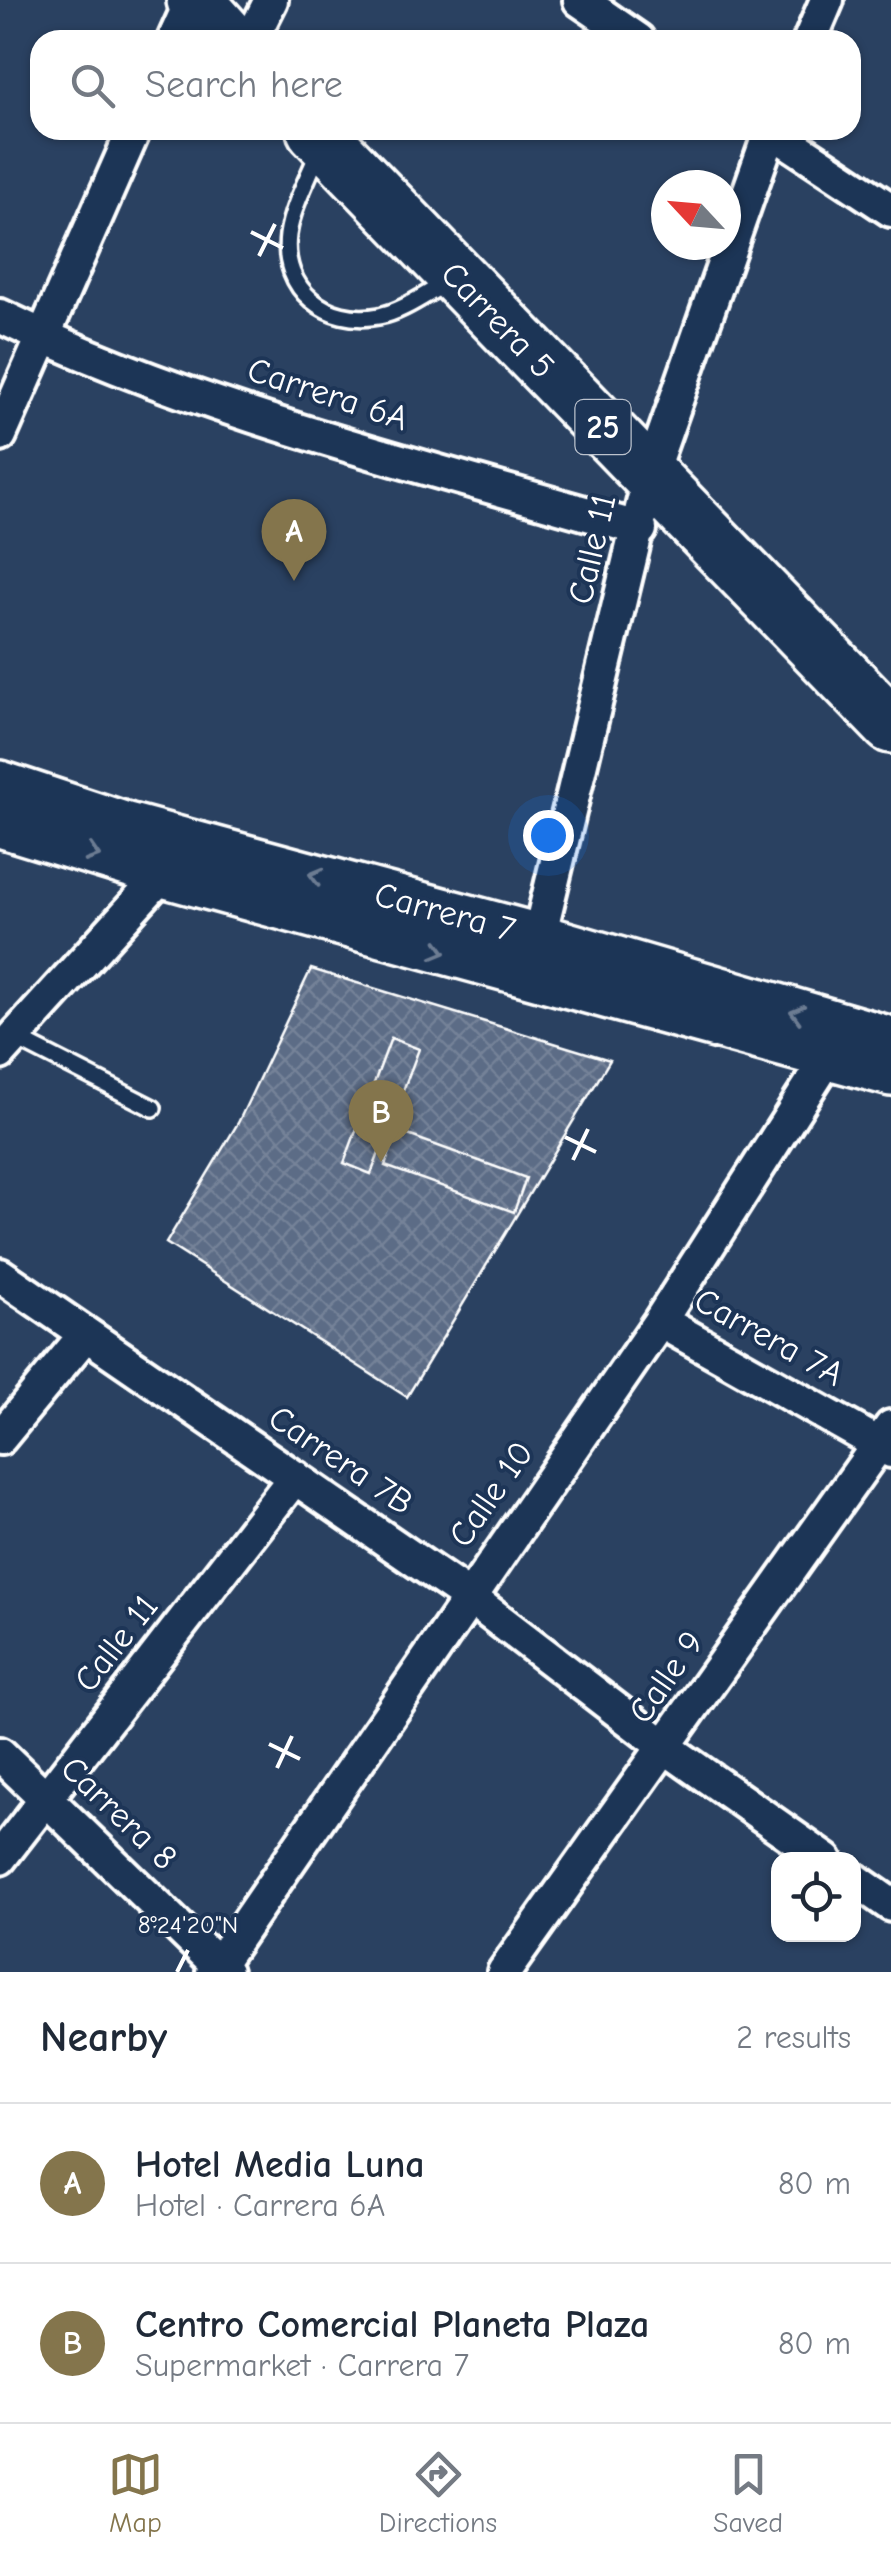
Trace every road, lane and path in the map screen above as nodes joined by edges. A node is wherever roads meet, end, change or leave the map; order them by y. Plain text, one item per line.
1 (193, 0) edge
2 (271, 0) edge
3 (580, 0) edge
4 (828, 0) edge
5 (179, 30) edge
6 (222, 30) edge
7 (256, 30) edge
8 (624, 30) edge
9 (814, 30) edge
10 (130, 140) edge
11 (317, 140) edge
12 (325, 140) edge
13 (767, 140) edge
14 (786, 140) edge
15 (891, 210) edge
16 (456, 278) junction
17 (0, 316) edge
18 (43, 337) junction
19 (0, 434) edge
20 (650, 475) junction
21 (640, 529) junction
22 (891, 724) edge
23 (0, 784) edge
24 (0, 824) edge
25 (164, 874) junction
26 (539, 937) junction
27 (891, 1040) edge
28 (7, 1045) edge
29 (829, 1056) junction
30 (891, 1073) edge
31 (154, 1108) dead end
32 (0, 1275) edge
33 (660, 1321) junction
34 (85, 1334) junction
35 (0, 1438) edge
36 (887, 1441) edge
37 (295, 1477) junction
38 (469, 1597) junction
39 (666, 1747) junction
40 (0, 1754) edge
41 (47, 1798) junction
42 (815, 1852) edge
43 (0, 1858) edge
44 (861, 1884) edge
45 (891, 1906) edge
46 (218, 1970) edge
47 (504, 1972) edge

1 - 5 street
1 - 6 highway
2 - 7 street
3 - 8 street
4 - 9 street
10 - 18 street
11 - 16 lane
12 - 16 highway, Carrera 5 / 25
13 - 20 street, Calle 11
14 - 15 street
16 - 20 highway, Carrera 5 / 25
17 - 18 street, Carrera 6A
18 - 19 street
18 - 21 street, Carrera 6A
20 - 21 street, Calle 11
20 - 22 highway, Carrera 5 / 25
21 - 26 street, Calle 11
26 -> 23 main road, Carrera 7
24 -> 25 main road, Carrera 7
25 - 28 street
25 -> 29 main road, Carrera 7
27 -> 26 main road, Carrera 7
28 - 31 lane
29 - 30 main road, Carrera 7
29 - 33 street, Calle 10
32 - 34 street, Carrera 7B
33 - 36 street, Carrera 7A
33 - 38 street, Calle 10
34 - 35 street
34 - 37 street, Carrera 7B
36 - 39 street, Calle 9
37 - 38 street, Carrera 7B
37 - 41 street, Calle 11
38 - 39 street, Carrera 7B
38 - 46 street, Calle 10
39 - 42 street, Carrera 7B
39 - 47 street, Calle 9
40 - 41 street, Carrera 8
41 - 43 street, Calle 11
41 - 46 street, Carrera 8
44 - 45 street

